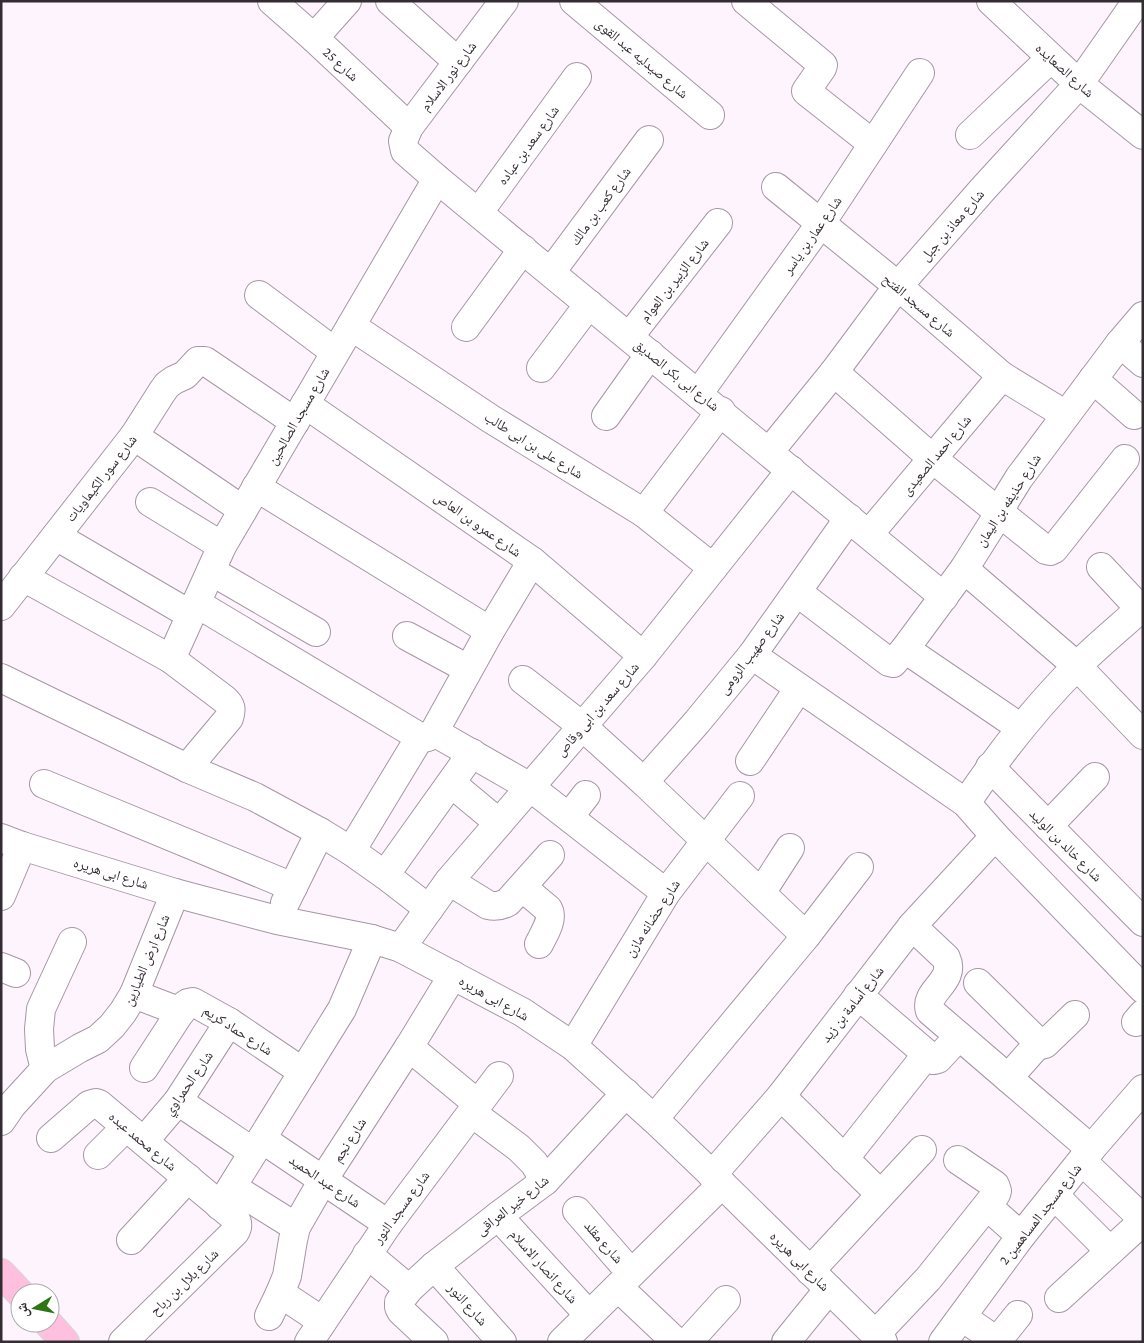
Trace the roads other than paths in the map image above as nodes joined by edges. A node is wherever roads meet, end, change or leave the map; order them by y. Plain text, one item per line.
1 (272, 1) edge
2 (347, 1) edge
3 (390, 1) edge
4 (504, 1) edge
5 (574, 1) edge
6 (746, 1) edge
7 (991, 1) edge
8 (1137, 1) edge
9 (314, 38) junction
10 (1051, 58) junction
11 (458, 62) junction
12 (920, 73) dead end
13 (577, 78) dead end
14 (1079, 84) junction
15 (710, 115) dead end
16 (410, 128) junction
17 (1143, 134) edge
18 (970, 135) dead end
19 (649, 140) dead end
20 (873, 144) junction
21 (408, 154) joint
22 (437, 179) junction
23 (776, 187) dead end
24 (479, 212) junction
25 (718, 223) dead end
26 (821, 224) junction
27 (523, 249) junction
28 (551, 272) junction
29 (898, 286) junction
30 (259, 295) dead end
31 (589, 304) junction
32 (1143, 316) edge
33 (351, 326) junction
34 (466, 327) dead end
35 (629, 337) junction
36 (1120, 343) junction
37 (335, 352) junction
38 (650, 354) junction
39 (205, 361) joint
40 (1143, 363) edge
41 (541, 368) dead end
42 (834, 372) junction
43 (1002, 376) junction
44 (1093, 379) junction
45 (698, 394) junction
46 (721, 412) junction
47 (300, 413) junction
48 (1066, 415) junction
49 (1134, 415) dead end
50 (606, 416) dead end
51 (134, 436) junction
52 (769, 452) junction
53 (933, 459) junction
54 (1125, 459) dead end
55 (791, 470) junction
56 (256, 487) junction
57 (150, 502) dead end
58 (243, 510) junction
59 (1000, 512) junction
60 (644, 513) junction
61 (859, 526) junction
62 (56, 536) junction
63 (222, 546) junction
64 (532, 561) junction
65 (1101, 567) dead end
66 (714, 568) junction
67 (964, 569) junction
68 (210, 571) junction
69 (24, 578) junction
70 (797, 592) junction
71 (944, 597) junction
72 (1, 606) edge
73 (194, 609) junction
74 (1141, 610) edge
75 (490, 631) junction
76 (316, 632) dead end
77 (407, 636) dead end
78 (752, 655) junction
79 (899, 655) junction
80 (642, 656) junction
81 (171, 659) junction
82 (1077, 666) junction
83 (468, 669) junction
84 (1, 678) edge
85 (523, 680) dead end
86 (800, 688) junction
87 (582, 726) junction
88 (1021, 728) junction
89 (427, 734) junction
90 (1143, 735) edge
91 (472, 753) junction
92 (750, 760) dead end
93 (187, 768) junction
94 (990, 768) junction
95 (1095, 777) dead end
96 (644, 782) junction
97 (450, 783) junction
98 (44, 784) dead end
99 (530, 787) junction
100 (586, 795) dead end
101 (740, 796) dead end
102 (966, 803) junction
103 (569, 817) junction
104 (499, 823) junction
105 (1048, 826) junction
106 (320, 832) junction
107 (995, 836) junction
108 (705, 840) junction
109 (11, 842) edge
110 (790, 848) dead end
111 (351, 851) junction
112 (550, 855) dead end
113 (858, 867) dead end
114 (385, 874) junction
115 (449, 881) junction
116 (293, 887) junction
117 (522, 887) junction
118 (175, 893) junction
119 (760, 893) junction
120 (666, 894) junction
121 (1, 896) edge
122 (429, 909) junction
123 (277, 920) junction
124 (1143, 922) edge
125 (912, 926) junction
126 (806, 936) junction
127 (372, 939) junction
128 (72, 942) dead end
129 (540, 944) dead end
130 (401, 948) junction
131 (453, 976) junction
132 (978, 983) dead end
133 (1143, 989) edge
134 (134, 994) junction
135 (858, 995) junction
136 (181, 1012) junction
137 (1075, 1014) dead end
138 (229, 1022) junction
139 (959, 1036) junction
140 (1039, 1044) junction
141 (573, 1046) junction
142 (409, 1047) junction
143 (927, 1054) junction
144 (144, 1068) dead end
145 (45, 1069) junction
146 (303, 1072) junction
147 (499, 1076) dead end
148 (1008, 1078) junction
149 (1143, 1090) edge
150 (626, 1094) junction
151 (781, 1096) junction
152 (178, 1101) junction
153 (475, 1108) junction
154 (654, 1118) junction
155 (1, 1121) edge
156 (135, 1134) junction
157 (50, 1138) dead end
158 (258, 1146) junction
159 (922, 1150) dead end
160 (98, 1155) dead end
161 (1087, 1155) junction
162 (844, 1159) junction
163 (958, 1160) dead end
164 (188, 1178) junction
165 (717, 1179) junction
166 (323, 1180) junction
167 (545, 1181) junction
168 (880, 1194) junction
169 (1054, 1195) junction
170 (229, 1204) junction
171 (987, 1206) junction
172 (577, 1211) dead end
173 (498, 1216) junction
174 (1143, 1220) edge
175 (388, 1224) junction
176 (296, 1227) junction
177 (1021, 1236) junction
178 (131, 1240) dead end
179 (1110, 1251) junction
180 (367, 1254) junction
181 (434, 1266) junction
182 (1, 1273) edge
183 (625, 1280) junction
184 (819, 1280) junction
185 (10, 1283) edge
186 (1059, 1298) dead end
187 (405, 1300) junction
188 (726, 1300) dead end
189 (1018, 1314) dead end
190 (589, 1315) junction
191 (962, 1317) junction
192 (315, 1331) edge
193 (879, 1338) edge
194 (123, 1342) edge
195 (434, 1342) edge
196 (502, 1342) edge
197 (562, 1342) edge
198 (676, 1342) edge
199 (688, 1342) edge
200 (786, 1342) edge
201 (943, 1342) edge

1 - 9 street, شارع 25
2 - 9 street
3 - 11 street
4 - 11 street, شارع نور الاسلام
5 - 15 street, شارع صيدليه عبد القوى
6 - 20 street
7 - 10 street, شارع الصعايده
8 - 14 street, شارع معاذ بن جبل
9 - 16 street, شارع 25
10 - 14 street, شارع الصعايده
10 - 18 street
11 - 16 street, شارع نور الاسلام
12 - 20 street, شارع عمار بن ياسر
13 - 24 street, شارع سعد بن عباده
14 - 17 street, شارع الصعايده
14 - 29 street, شارع معاذ بن جبل
16 - 21 street, شارع نور الاسلام
19 - 28 street, شارع كعب بن مالك
20 - 26 street, شارع عمار بن ياسر
21 - 22 street, شارع ابى بكر الصديق
22 - 24 street, شارع ابى بكر الصديق
22 - 33 street, شارع مسجد الصالحين
23 - 26 street, شارع مسجد الفتح
24 - 27 street, شارع ابى بكر الصديق
25 - 35 street, شارع الزبير بن العوام
26 - 29 street, شارع مسجد الفتح
26 - 45 street, شارع عمار بن ياسر
27 - 28 street, شارع ابى بكر الصديق
27 - 34 street
28 - 31 street, شارع ابى بكر الصديق
29 - 42 street, شارع معاذ بن جبل
29 - 43 street, شارع مسجد الفتح
30 - 37 street
31 - 35 street, شارع ابى بكر الصديق
31 - 41 street
32 - 36 street, شارع حذيفه بن اليمان
33 - 37 street, شارع مسجد الصالحين
33 - 60 street, شارع على بن ابى طالب
35 - 38 street, شارع ابى بكر الصديق
36 - 40 street
36 - 44 street, شارع حذيفه بن اليمان
37 - 47 street, شارع مسجد الصالحين
38 - 45 street, شارع ابى بكر الصديق
38 - 50 street
39 - 47 street, شارع عمرو بن العاص
39 - 51 street, شارع سور الكيماويات
42 - 52 street, شارع معاذ بن جبل
42 - 53 street
43 - 48 street, شارع مسجد الفتح
43 - 53 street, شارع احمد الصعيدى
44 - 48 street, شارع حذيفه بن اليمان
44 - 49 street
45 - 46 street, شارع ابى بكر الصديق
46 - 52 street, شارع ابى بكر الصديق
46 - 60 street
47 - 56 street, شارع مسجد الصالحين
47 - 64 street, شارع عمرو بن العاص
48 - 59 street, شارع حذيفه بن اليمان
51 - 58 street
51 - 62 street, شارع سور الكيماويات
52 - 55 street, شارع ابى بكر الصديق
53 - 59 street
53 - 61 street, شارع احمد الصعيدى
54 - 59 street
55 - 61 street, شارع ابى بكر الصديق
55 - 66 street, شارع سعد بن ابى وقاص
56 - 58 street, شارع مسجد الصالحين
56 - 75 street
57 - 63 street
58 - 63 street, شارع مسجد الصالحين
59 - 67 street, شارع حذيفه بن اليمان
60 - 66 street, شارع على بن ابى طالب
61 - 70 street, شارع صهيب الرومى
61 - 71 street, شارع ابى بكر الصديق
62 - 69 street, شارع سور الكيماويات
62 - 73 street
63 - 68 street, شارع مسجد الصالحين
64 - 75 street
64 - 80 street, شارع عمرو بن العاص
65 - 74 street
66 - 80 street, شارع سعد بن ابى وقاص
67 - 71 street, شارع حذيفه بن اليمان
67 - 82 street
68 - 73 street, شارع مسجد الصالحين
68 - 76 street
69 - 72 street, شارع سور الكيماويات
69 - 81 street
70 - 78 street, شارع صهيب الرومى
70 - 79 street
71 - 79 street, شارع حذيفه بن اليمان
73 - 81 street, شارع مسجد الصالحين
73 - 89 street
74 - 82 street
75 - 83 street
77 - 83 street
78 - 86 street
78 - 96 street, شارع صهيب الرومى
79 - 88 street
80 - 87 street, شارع سعد بن ابى وقاص
81 - 93 street
82 - 88 street
82 - 90 street
83 - 89 street
84 - 93 street
85 - 87 street
86 - 92 street
86 - 102 street
87 - 96 street
87 - 99 street, شارع سعد بن ابى وقاص
88 - 94 street
89 - 91 street
89 - 111 street
91 - 97 street
91 - 99 street
93 - 106 street
94 - 102 street
94 - 105 street, شارع خالد بن الوليد
95 - 105 street
96 - 108 street
97 - 104 street
97 - 114 street
98 - 116 street
99 - 103 street
99 - 104 street, شارع سعد بن ابى وقاص
100 - 103 street
101 - 108 street, شارع حضانه مازن
102 - 107 street
103 - 120 street
104 - 115 street, شارع سعد بن ابى وقاص
105 - 124 street, شارع خالد بن الوليد
106 - 111 street
106 - 116 street
107 - 125 street, شارع أسامة بن زيد
107 - 133 street
108 - 119 street
108 - 120 street, شارع حضانه مازن
109 - 118 street, شارع ابى هريره
109 - 121 street
110 - 119 street
111 - 114 street
112 - 117 street
113 - 126 street
114 - 122 street
115 - 117 street
115 - 122 street, شارع سعد بن ابى وقاص
116 - 123 street
117 - 129 street
118 - 123 street, شارع ابى هريره
118 - 134 street, شارع ارض الطيارين
119 - 126 street
120 - 141 street, شارع حضانه مازن
122 - 130 street, شارع سعد بن ابى وقاص
123 - 127 street, شارع ابى هريره
125 - 135 street, شارع أسامة بن زيد
125 - 139 street
126 - 154 street
127 - 130 street, شارع ابى هريره
127 - 146 street, شارع بلال بن رباح
128 - 145 street
130 - 131 street, شارع ابى هريره
131 - 141 street, شارع ابى هريره
131 - 142 street, شارع نجم
132 - 140 street
134 - 136 street
134 - 145 street, شارع ارض الطيارين
135 - 143 street
135 - 151 street, شارع أسامة بن زيد
136 - 138 street, شارع حماد كريم
136 - 144 street, شارع حماد كريم
137 - 140 street
138 - 146 street, شارع حماد كريم
138 - 152 street, شارع الحمراوي
139 - 143 street
139 - 148 street
140 - 148 street
141 - 150 street, شارع ابى هريره
142 - 153 street
142 - 166 street, شارع نجم
143 - 162 street
145 - 155 street, شارع ارض الطيارين
146 - 158 street, شارع بلال بن رباح
147 - 153 street, شارع مسجد النور
148 - 161 street
149 - 161 street, شارع مسجد المساهمين 2
150 - 154 street, شارع ابى هريره
150 - 167 street, شارع خير العراقى
151 - 162 street
151 - 165 street, شارع أسامة بن زيد
152 - 156 street, شارع الحمراوي
152 - 158 street, شارع عبد الحميد
153 - 167 street
153 - 175 street, شارع مسجد النور
154 - 165 street, شارع ابى هريره
156 - 157 street, شارع محمد عبده
156 - 160 street, شارع الحمراوي
156 - 164 street, شارع محمد عبده
158 - 166 street, شارع عبد الحميد
158 - 170 street, شارع بلال بن رباح
159 - 168 street
161 - 169 street, شارع مسجد المساهمين 2
161 - 174 street
162 - 168 street
163 - 171 street
164 - 170 street, شارع محمد عبده
164 - 178 street
165 - 183 street
165 - 184 street, شارع ابى هريره
166 - 175 street, شارع عبد الحميد
166 - 176 street, شارع نجم
167 - 173 street, شارع خير العراقى
168 - 184 street
169 - 177 street, شارع مسجد المساهمين 2
169 - 179 street
170 - 176 street, شارع محمد عبده
170 - 194 street, شارع بلال بن رباح
171 - 177 street
171 - 193 street
172 - 183 street, شارع مقلد
173 - 181 street, شارع خير العراقى
173 - 190 street, شارع انصار الاسلام
174 - 179 street
175 - 180 street, شارع مسجد النور
176 - 192 street, شارع نجم
177 - 191 street, شارع مسجد المساهمين 2
179 - 186 street
180 - 187 street
180 - 192 street, شارع مسجد النور
181 - 187 street, شارع خير العراقى
181 - 196 street, شارع النور
182 - 185 main road
183 - 190 street
183 - 198 street, شارع مقلد
184 - 193 street, شارع ابى هريره
184 - 200 street
187 - 195 street
188 - 199 street
189 - 191 street
190 - 197 street
191 - 201 street, شارع مسجد المساهمين 2

